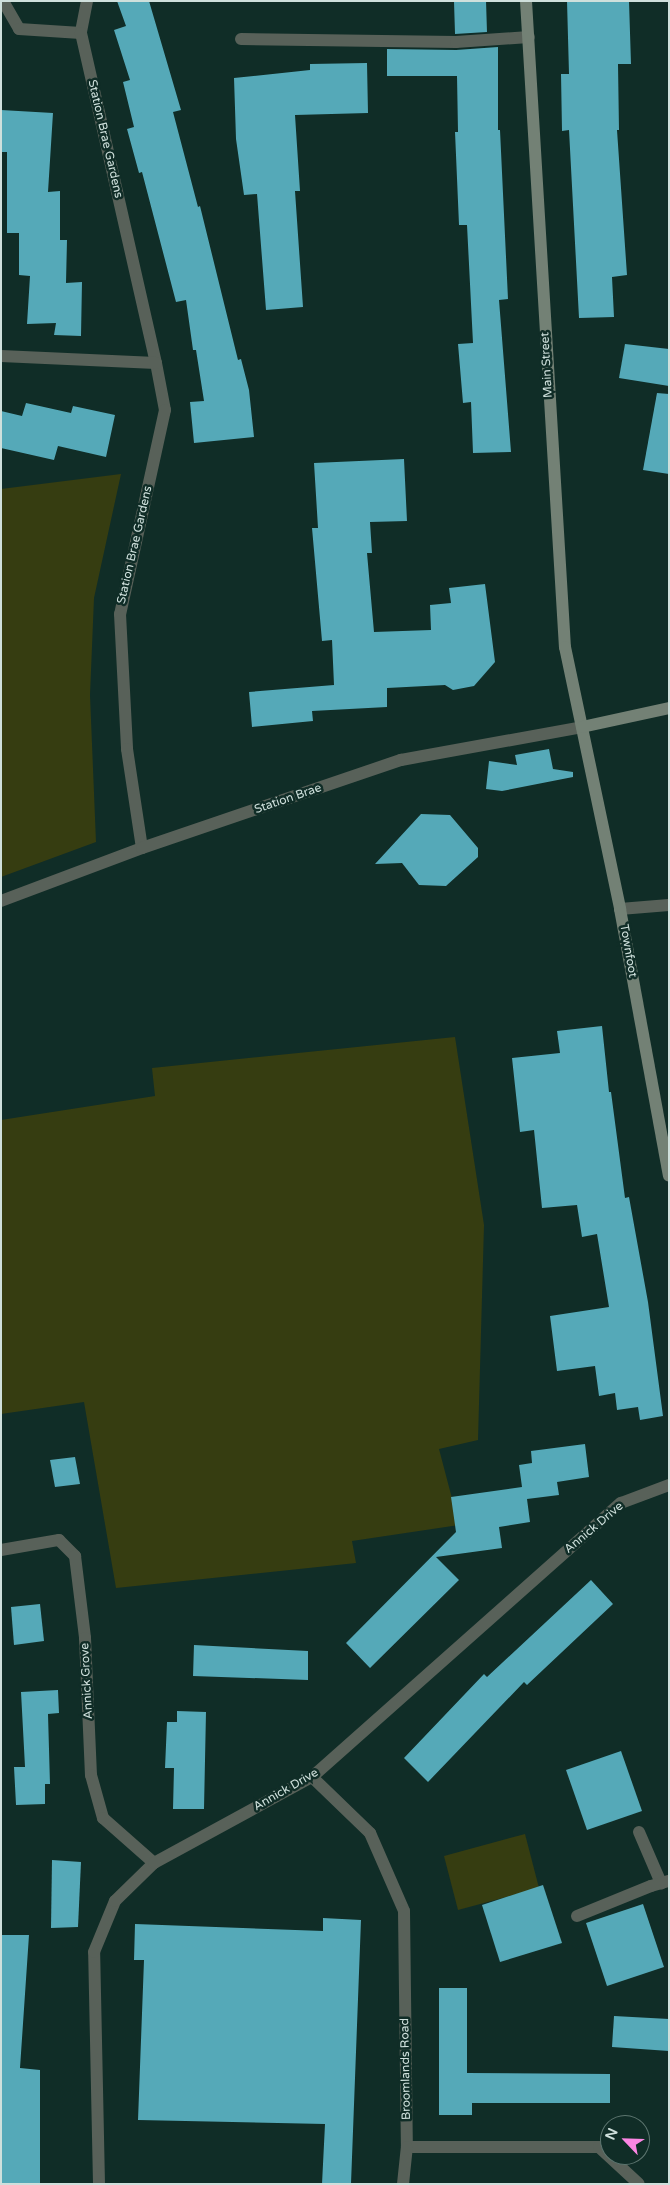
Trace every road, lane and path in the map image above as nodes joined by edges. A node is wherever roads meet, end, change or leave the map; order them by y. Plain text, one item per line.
1 (3, 1) edge
2 (87, 1) edge
3 (526, 1) edge
4 (80, 33) junction
5 (529, 37) junction
6 (241, 39) dead end
7 (1, 356) edge
8 (156, 363) junction
9 (669, 708) edge
10 (582, 727) junction
11 (142, 848) junction
12 (1, 901) edge
13 (669, 905) edge
14 (620, 909) junction
15 (669, 1176) edge
16 (669, 1485) edge
17 (1, 1550) edge
18 (312, 1777) junction
19 (639, 1832) dead end
20 (154, 1862) junction
21 (665, 1882) edge
22 (577, 1916) dead end
23 (408, 2147) junction
24 (99, 2184) edge
25 (404, 2184) edge
26 (639, 2184) edge

1 - 4 street
2 - 4 street, Station Brae Gardens
3 - 5 main road, Main Street
4 - 8 street, Station Brae Gardens
5 - 6 street
5 - 10 main road, Main Street
7 - 8 street
8 - 11 street, Station Brae Gardens
9 - 10 main road
10 - 11 street, Station Brae
10 - 14 main road, Townfoot
11 - 12 street, Station Brae
13 - 14 street
14 - 15 main road, Townfoot
16 - 18 street, Annick Drive
17 - 20 street, Annick Grove
18 - 20 street, Annick Drive
18 - 23 street, Broomlands Road
19 - 21 street
20 - 24 street, Annick Drive
21 - 22 street
23 - 25 street, Broomlands Road
23 - 26 street

